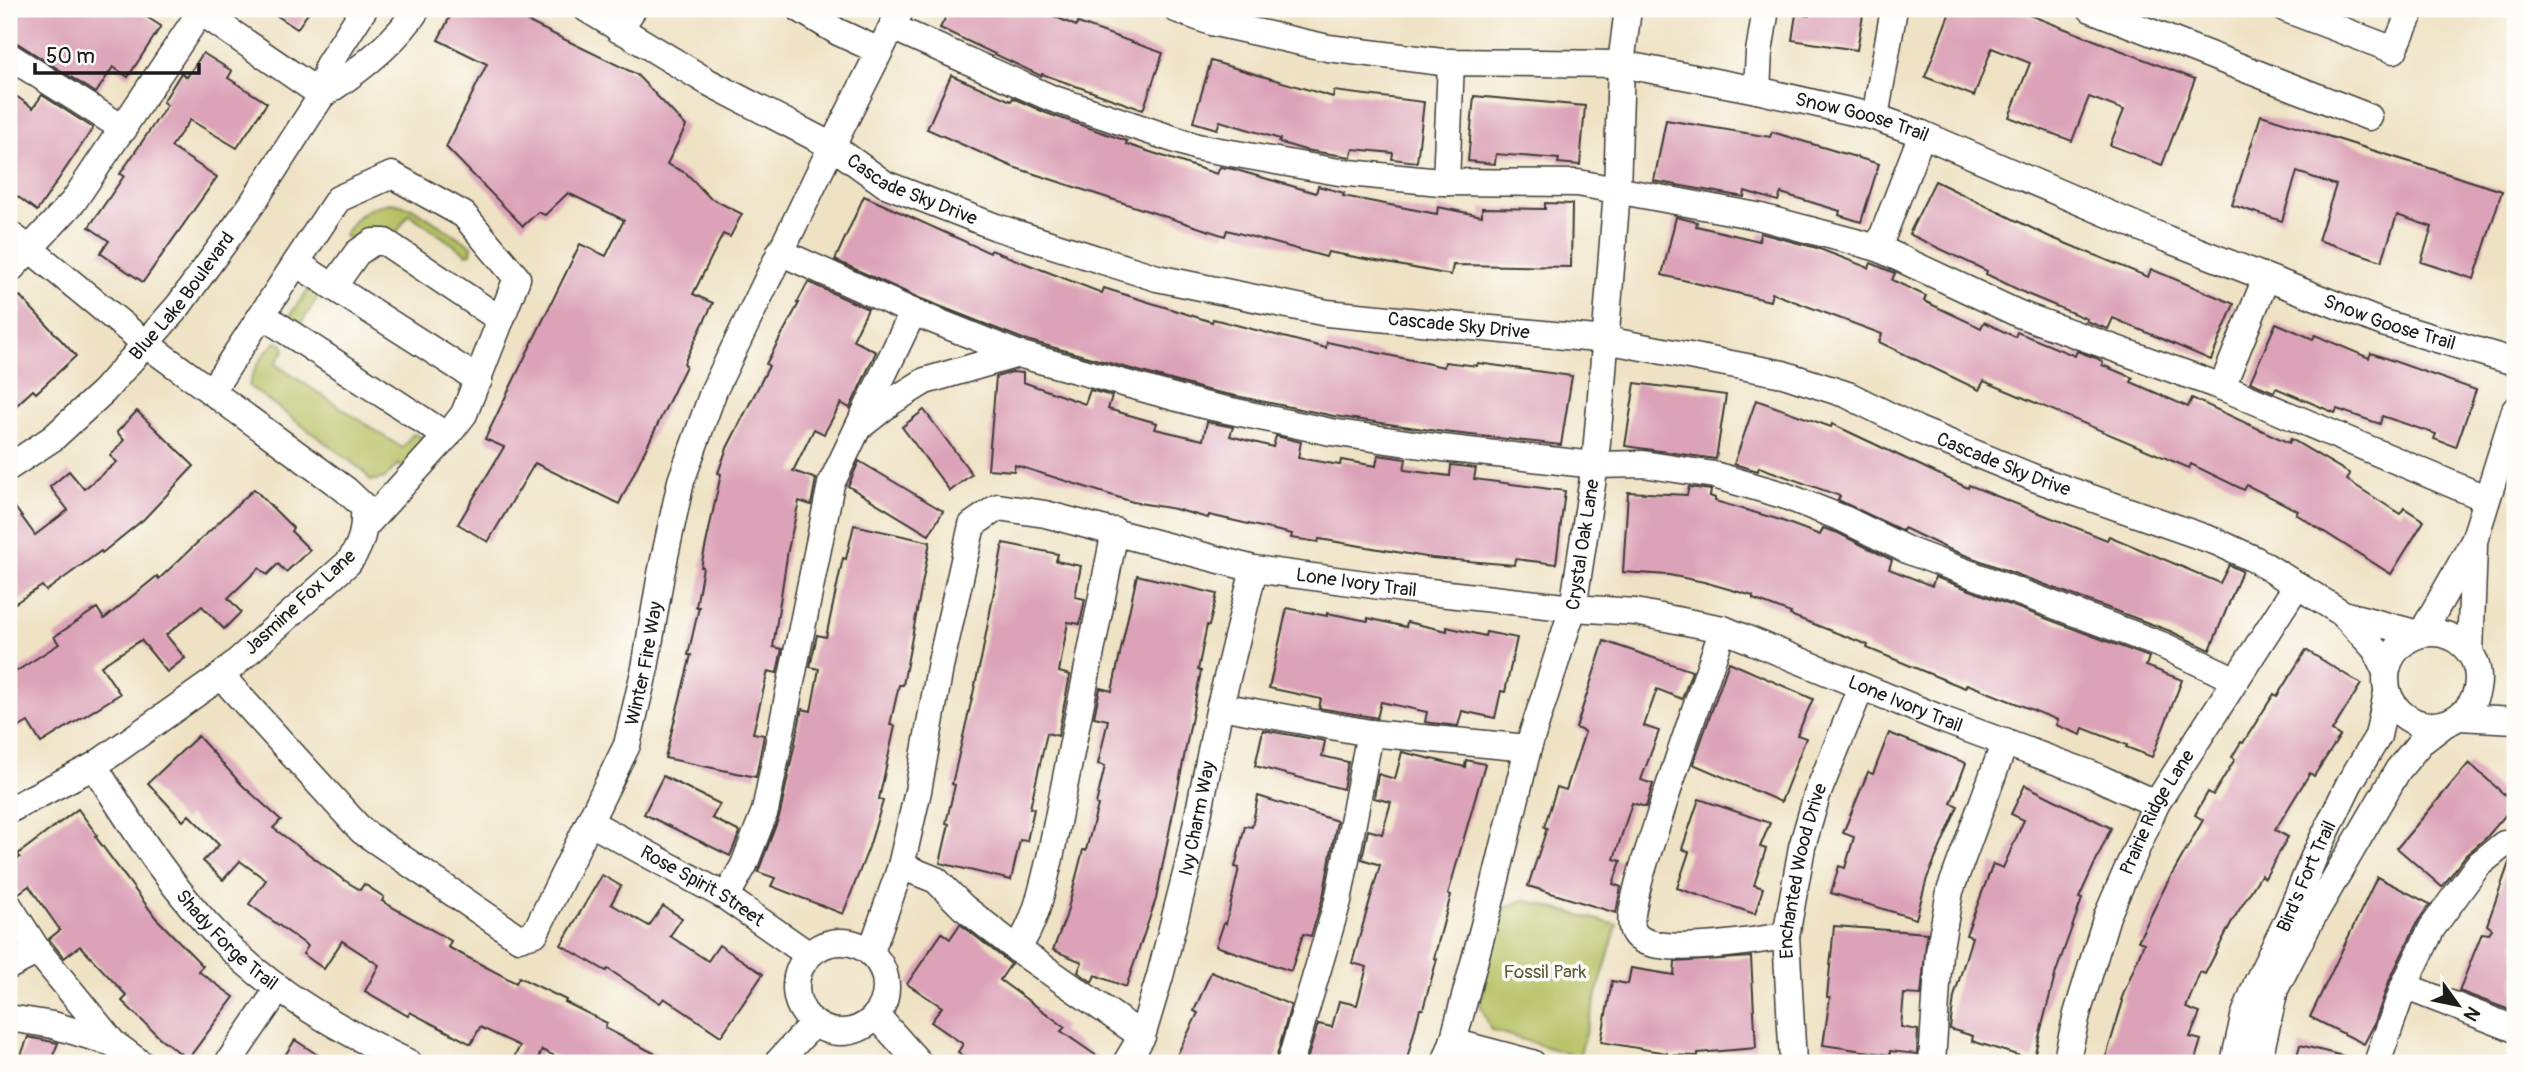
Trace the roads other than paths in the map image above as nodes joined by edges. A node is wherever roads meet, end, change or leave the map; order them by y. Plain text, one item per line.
1 (378, 9) edge
2 (417, 9) edge
3 (587, 9) edge
4 (800, 9) edge
5 (1176, 9) edge
6 (1628, 9) edge
7 (1766, 9) edge
8 (1894, 9) edge
9 (2091, 9) edge
10 (2286, 9) edge
11 (2412, 9) edge
12 (199, 10) edge
13 (897, 18) edge
14 (358, 19) edge
15 (626, 19) edge
16 (879, 51) junction
17 (9, 56) edge
18 (1451, 62) junction
19 (1621, 64) junction
20 (1757, 90) junction
21 (322, 95) junction
22 (1875, 117) junction
23 (2369, 117) dead end
24 (124, 129) junction
25 (1922, 134) junction
26 (832, 146) junction
27 (1446, 182) junction
28 (1617, 190) junction
29 (19, 242) edge
30 (1878, 248) junction
31 (780, 252) junction
32 (296, 263) junction
33 (9, 271) edge
34 (2266, 278) junction
35 (333, 287) junction
36 (913, 313) junction
37 (262, 315) junction
38 (501, 320) junction
39 (1606, 340) junction
40 (146, 344) junction
41 (1018, 354) junction
42 (2515, 362) edge
43 (479, 380) junction
44 (2222, 387) junction
45 (211, 392) junction
46 (2515, 410) edge
47 (859, 427) junction
48 (447, 436) junction
49 (1595, 465) junction
50 (9, 467) edge
51 (2487, 499) junction
52 (365, 526) junction
53 (1115, 531) junction
54 (2474, 541) junction
55 (1254, 569) junction
56 (2297, 585) junction
57 (1573, 608) junction
58 (2342, 613) junction
59 (1723, 629) junction
60 (2420, 634) junction
61 (2470, 652) junction
62 (221, 676) junction
63 (2236, 680) junction
64 (2387, 682) junction
65 (1861, 687) junction
66 (2477, 687) junction
67 (1220, 706) junction
68 (2515, 713) edge
69 (2452, 720) junction
70 (2515, 720) edge
71 (1370, 733) junction
72 (2005, 742) junction
73 (1528, 748) junction
74 (94, 766) junction
75 (2156, 804) junction
76 (9, 810) edge
77 (591, 823) junction
78 (2515, 845) edge
79 (901, 866) junction
80 (726, 897) junction
81 (9, 906) edge
82 (1786, 936) junction
83 (1017, 949) junction
84 (38, 951) junction
85 (871, 952) junction
86 (809, 955) junction
87 (9, 966) edge
88 (2266, 986) junction
89 (2404, 986) junction
90 (278, 988) junction
91 (876, 1016) junction
92 (9, 1018) edge
93 (814, 1023) junction
94 (2515, 1029) edge
95 (1142, 1036) junction
96 (113, 1043) junction
97 (1449, 1053) edge
98 (140, 1063) edge
99 (228, 1063) edge
100 (409, 1063) edge
101 (777, 1063) edge
102 (919, 1063) edge
103 (1126, 1063) edge
104 (1290, 1063) edge
105 (1532, 1063) edge
106 (1793, 1063) edge
107 (1932, 1063) edge
108 (2066, 1063) edge
109 (2234, 1063) edge
110 (2258, 1063) edge
111 (2377, 1063) edge

1 - 14 street, Blue Lake Boulevard
2 - 21 street, Blue Lake Boulevard
3 - 15 street, Cascade Sky Drive
4 - 16 street
5 - 18 street, Snow Goose Trail
6 - 19 street, Crystal Oak Lane
7 - 20 street
8 - 22 street
9 - 23 street
10 - 11 street
12 - 21 street
12 - 24 street
13 - 16 street, Winter Fire Way
13 - 27 street
14 - 21 street, Blue Lake Boulevard
15 - 26 street, Cascade Sky Drive
16 - 26 street, Winter Fire Way
17 - 24 street
18 - 19 street, Snow Goose Trail
18 - 27 street
19 - 20 street, Snow Goose Trail
19 - 28 street, Crystal Oak Lane
20 - 22 street, Snow Goose Trail
21 - 40 street, Blue Lake Boulevard
22 - 25 street, Snow Goose Trail
24 - 29 street
25 - 30 street
25 - 34 street, Snow Goose Trail
26 - 31 street, Winter Fire Way
26 - 39 street, Cascade Sky Drive
27 - 28 street
28 - 30 street
28 - 39 street, Crystal Oak Lane
29 - 33 street
29 - 40 street, Jasmine Fox Lane
30 - 44 street
31 - 36 street
31 - 77 street, Winter Fire Way
32 - 35 street
32 - 37 street
32 - 38 street
34 - 42 street, Snow Goose Trail
34 - 44 street
35 - 38 street
35 - 43 street
36 - 41 street
36 - 47 street
37 - 45 street
37 - 48 street
38 - 43 street
39 - 49 street, Crystal Oak Lane
39 - 56 street, Cascade Sky Drive
40 - 45 street, Jasmine Fox Lane
40 - 50 street, Blue Lake Boulevard
41 - 47 street
41 - 49 street
43 - 48 street
44 - 51 street
45 - 52 street, Jasmine Fox Lane
46 - 51 street
47 - 80 street
48 - 52 street
49 - 57 street, Crystal Oak Lane
49 - 63 street
51 - 54 street
52 - 62 street, Jasmine Fox Lane
53 - 55 street, Lone Ivory Trail
53 - 79 street, Lone Ivory Trail
53 - 83 street
54 - 60 street
54 - 61 street
55 - 57 street, Lone Ivory Trail
55 - 67 street, Ivy Charm Way
56 - 58 street, Cascade Sky Drive
56 - 63 street, Prairie Ridge Lane
57 - 59 street, Lone Ivory Trail
57 - 73 street, Crystal Oak Lane
58 - 60 street, Cascade Sky Drive
58 - 64 street, Cascade Sky Drive
59 - 65 street, Lone Ivory Trail
59 - 82 street
60 - 61 street
60 - 64 street
61 - 66 street
62 - 74 street, Jasmine Fox Lane
62 - 77 street, Winter Fire Way
63 - 75 street, Prairie Ridge Lane
64 - 69 street
64 - 88 street, Bird's Fort Trail
65 - 72 street, Lone Ivory Trail
65 - 82 street, Enchanted Wood Drive
66 - 68 street
66 - 69 street
67 - 71 street
67 - 95 street, Ivy Charm Way
69 - 70 street
69 - 88 street, Bird's Fort Trail
71 - 73 street
71 - 104 street
72 - 75 street, Lone Ivory Trail
72 - 107 street
73 - 97 street, Crystal Oak Lane
74 - 76 street, Jasmine Fox Lane
74 - 90 street, Shady Forge Trail
75 - 108 street, Prairie Ridge Lane
77 - 80 street, Rose Spirit Street
78 - 89 street
79 - 83 street
79 - 85 street, Lone Ivory Trail
80 - 86 street, Rose Spirit Street
81 - 84 street
82 - 106 street, Enchanted Wood Drive
83 - 95 street
84 - 87 street
84 - 96 street
85 - 86 street
85 - 91 street
86 - 93 street
88 - 109 street, Bird's Fort Trail
88 - 110 street, Bird's Fort Trail
89 - 94 street
89 - 111 street
90 - 99 street
90 - 100 street, Shady Forge Trail
91 - 93 street
91 - 102 street
92 - 96 street
93 - 101 street
95 - 103 street, Ivy Charm Way
96 - 98 street
97 - 105 street

